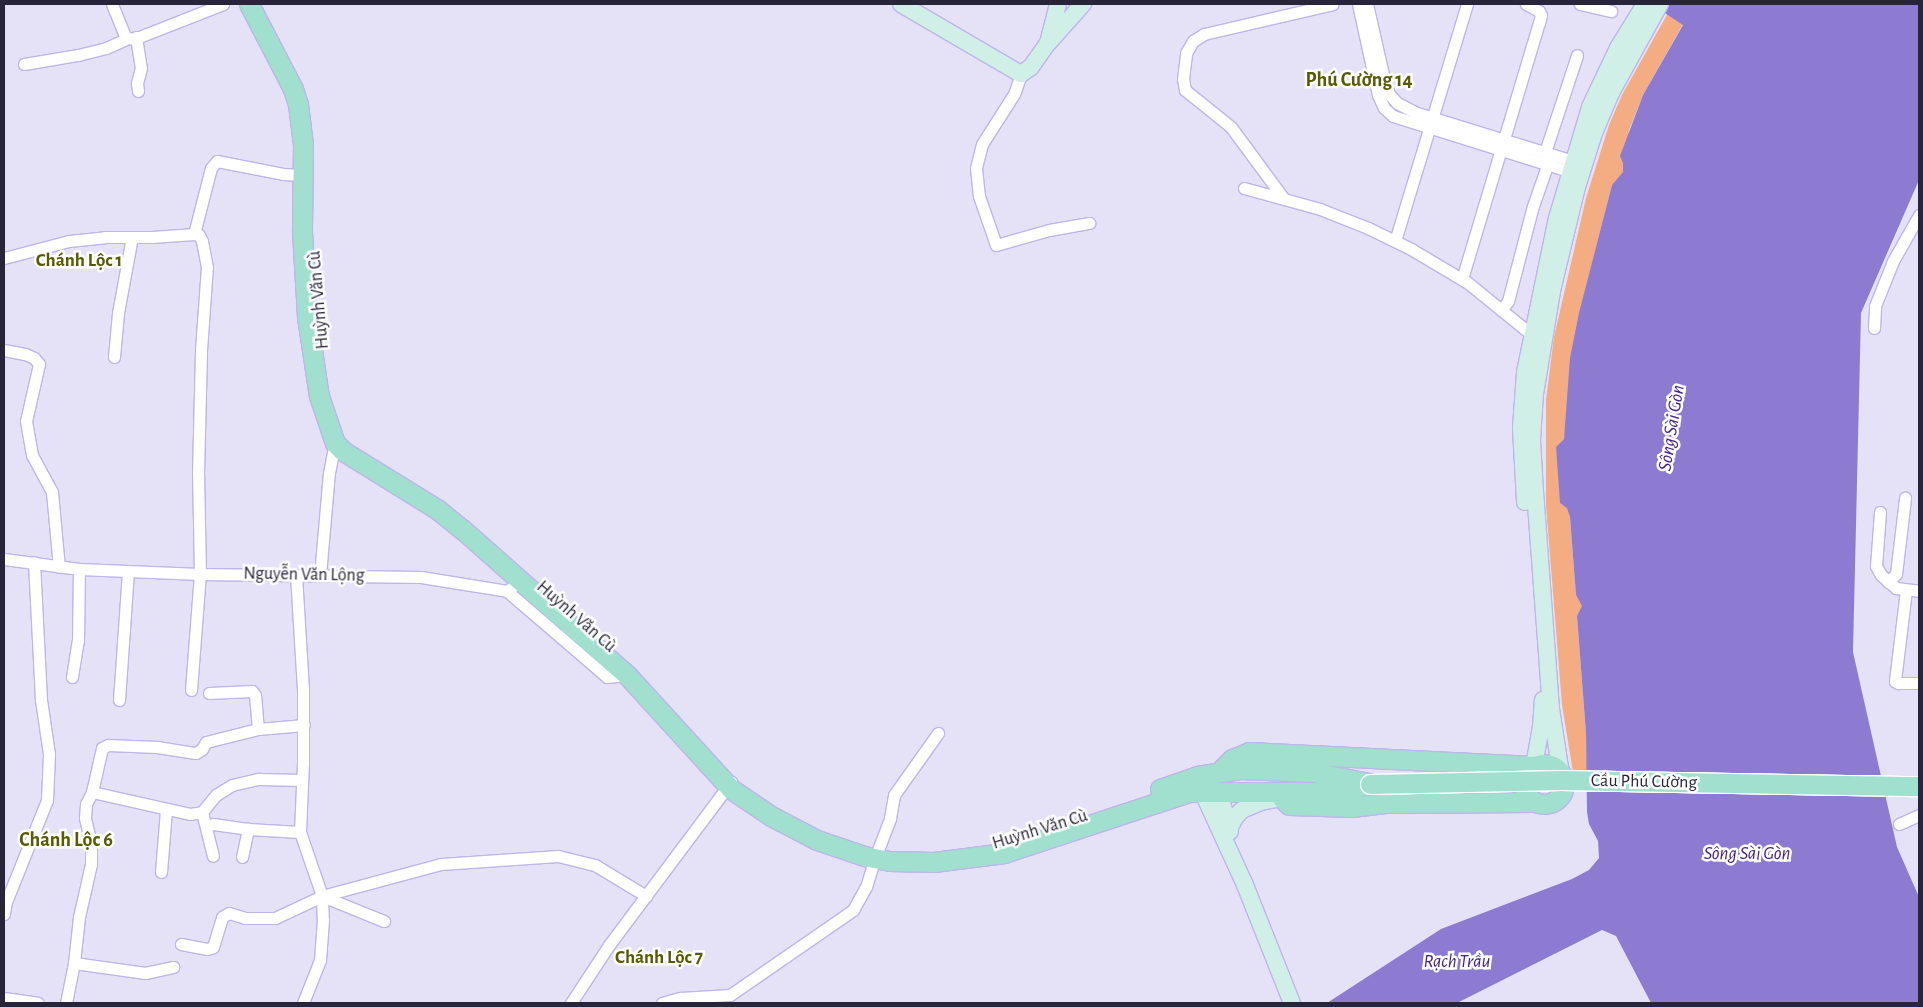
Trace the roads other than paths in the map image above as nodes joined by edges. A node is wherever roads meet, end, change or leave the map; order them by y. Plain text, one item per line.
1 (112, 4) edge
2 (223, 4) edge
3 (249, 4) edge
4 (260, 4) edge
5 (901, 4) edge
6 (1058, 4) edge
7 (1083, 4) edge
8 (1333, 4) edge
9 (1358, 4) edge
10 (1367, 4) edge
11 (1467, 4) edge
12 (1526, 4) edge
13 (1580, 4) edge
14 (1645, 4) edge
15 (1660, 4) edge
16 (1611, 11) dead end
17 (132, 38) junction
18 (1048, 43) junction
19 (1577, 55) dead end
20 (24, 64) dead end
21 (1021, 74) junction
22 (138, 91) dead end
23 (1430, 123) junction
24 (1503, 145) junction
25 (1545, 152) junction
26 (1547, 164) junction
27 (1577, 168) junction
28 (303, 175) junction
29 (1244, 188) dead end
30 (1284, 199) junction
31 (1919, 215) edge
32 (1089, 223) dead end
33 (194, 234) junction
34 (132, 237) junction
35 (1395, 241) junction
36 (4, 258) edge
37 (1462, 280) junction
38 (1501, 310) junction
39 (1874, 328) dead end
40 (1531, 334) junction
41 (4, 350) edge
42 (114, 357) dead end
43 (337, 435) junction
44 (1528, 478) junction
45 (1905, 498) dead end
46 (1880, 512) dead end
47 (4, 559) edge
48 (34, 562) junction
49 (59, 567) junction
50 (79, 569) junction
51 (128, 571) junction
52 (200, 574) junction
53 (296, 575) junction
54 (320, 576) junction
55 (518, 582) junction
56 (1888, 582) junction
57 (1906, 590) junction
58 (1919, 591) edge
59 (72, 677) dead end
60 (1919, 683) edge
61 (191, 690) dead end
62 (209, 693) dead end
63 (118, 700) dead end
64 (304, 725) junction
65 (258, 729) junction
66 (938, 733) dead end
67 (1225, 765) junction
68 (1520, 767) junction
69 (1561, 774) junction
70 (302, 780) junction
71 (730, 783) junction
72 (1370, 784) junction
73 (1206, 786) junction
74 (1919, 786) edge
75 (92, 792) junction
76 (1275, 795) junction
77 (1533, 802) junction
78 (1496, 803) junction
79 (166, 810) junction
80 (202, 812) junction
81 (1919, 814) edge
82 (213, 824) dead end
83 (1899, 824) dead end
84 (248, 829) junction
85 (1229, 830) junction
86 (300, 832) junction
87 (876, 854) junction
88 (213, 856) dead end
89 (242, 857) dead end
90 (161, 872) dead end
91 (1245, 885) junction
92 (322, 896) junction
93 (646, 896) junction
94 (4, 914) edge
95 (384, 921) dead end
96 (181, 944) dead end
97 (74, 963) junction
98 (173, 967) dead end
99 (4, 998) edge
100 (726, 999) edge
101 (1291, 1001) edge
102 (33, 1002) edge
103 (66, 1003) edge
104 (303, 1003) edge
105 (571, 1003) edge
106 (662, 1003) edge

1 - 17 street
2 - 17 street
3 - 28 main road
4 - 43 main road, Huỳnh Văn Cù
5 - 21 street
6 - 18 street
7 - 18 street
8 - 30 street
9 - 23 street
10 - 23 street
11 - 23 street
12 - 24 street
13 - 16 street
14 - 27 street
15 - 27 street
17 - 20 street
17 - 22 street
18 - 21 street
19 - 25 street
21 - 32 street
23 - 24 street
23 - 35 street
24 - 25 street
24 - 26 street
24 - 37 street
25 - 26 street
25 - 27 street
26 - 27 street
26 - 38 street
27 - 40 street
27 - 44 street
28 - 33 street
28 - 43 main road
29 - 30 street
30 - 35 street
31 - 39 street
33 - 34 street
33 - 52 street
34 - 36 street
34 - 42 street
35 - 37 street
37 - 38 street
38 - 40 street
40 - 44 street
41 - 49 street
43 - 54 street
43 - 55 main road
44 - 68 street
44 - 69 street
45 - 56 street
46 - 56 street
47 - 48 street, Nguyễn Văn Lộng
48 - 49 street, Nguyễn Văn Lộng
48 - 94 street
49 - 50 street, Nguyễn Văn Lộng
50 - 51 street, Nguyễn Văn Lộng
50 - 59 street
51 - 52 street, Nguyễn Văn Lộng
51 - 63 street
52 - 53 street, Nguyễn Văn Lộng
52 - 61 street
53 - 54 street, Nguyễn Văn Lộng
53 - 64 street
54 - 55 street, Nguyễn Văn Lộng
55 - 71 main road
56 - 57 street
57 - 58 street
57 - 60 street
62 - 65 street
64 - 65 street
64 - 70 street
65 - 75 street
66 - 87 street
67 - 68 main road
67 - 72 main road
67 - 73 main road
68 - 69 main road
68 - 77 main road
68 - 78 main road
69 - 77 main road
70 - 80 street
70 - 86 street
71 - 87 main road
71 - 93 street
72 - 74 main road, Cầu Phú Cường, bridge
72 - 76 main road
73 - 76 main road
73 - 85 street
73 - 87 main road
73 - 91 street
75 - 79 street
75 - 97 street
76 - 78 main road
76 - 85 street
77 - 78 main road
79 - 80 street
79 - 90 street
80 - 88 street
81 - 83 street
82 - 84 street
84 - 86 street
84 - 89 street
85 - 91 street
86 - 92 street
87 - 100 street
91 - 101 street
92 - 93 street
92 - 95 street
92 - 96 street
92 - 104 street
93 - 105 street
97 - 98 street
97 - 103 street
99 - 102 street
100 - 106 street

